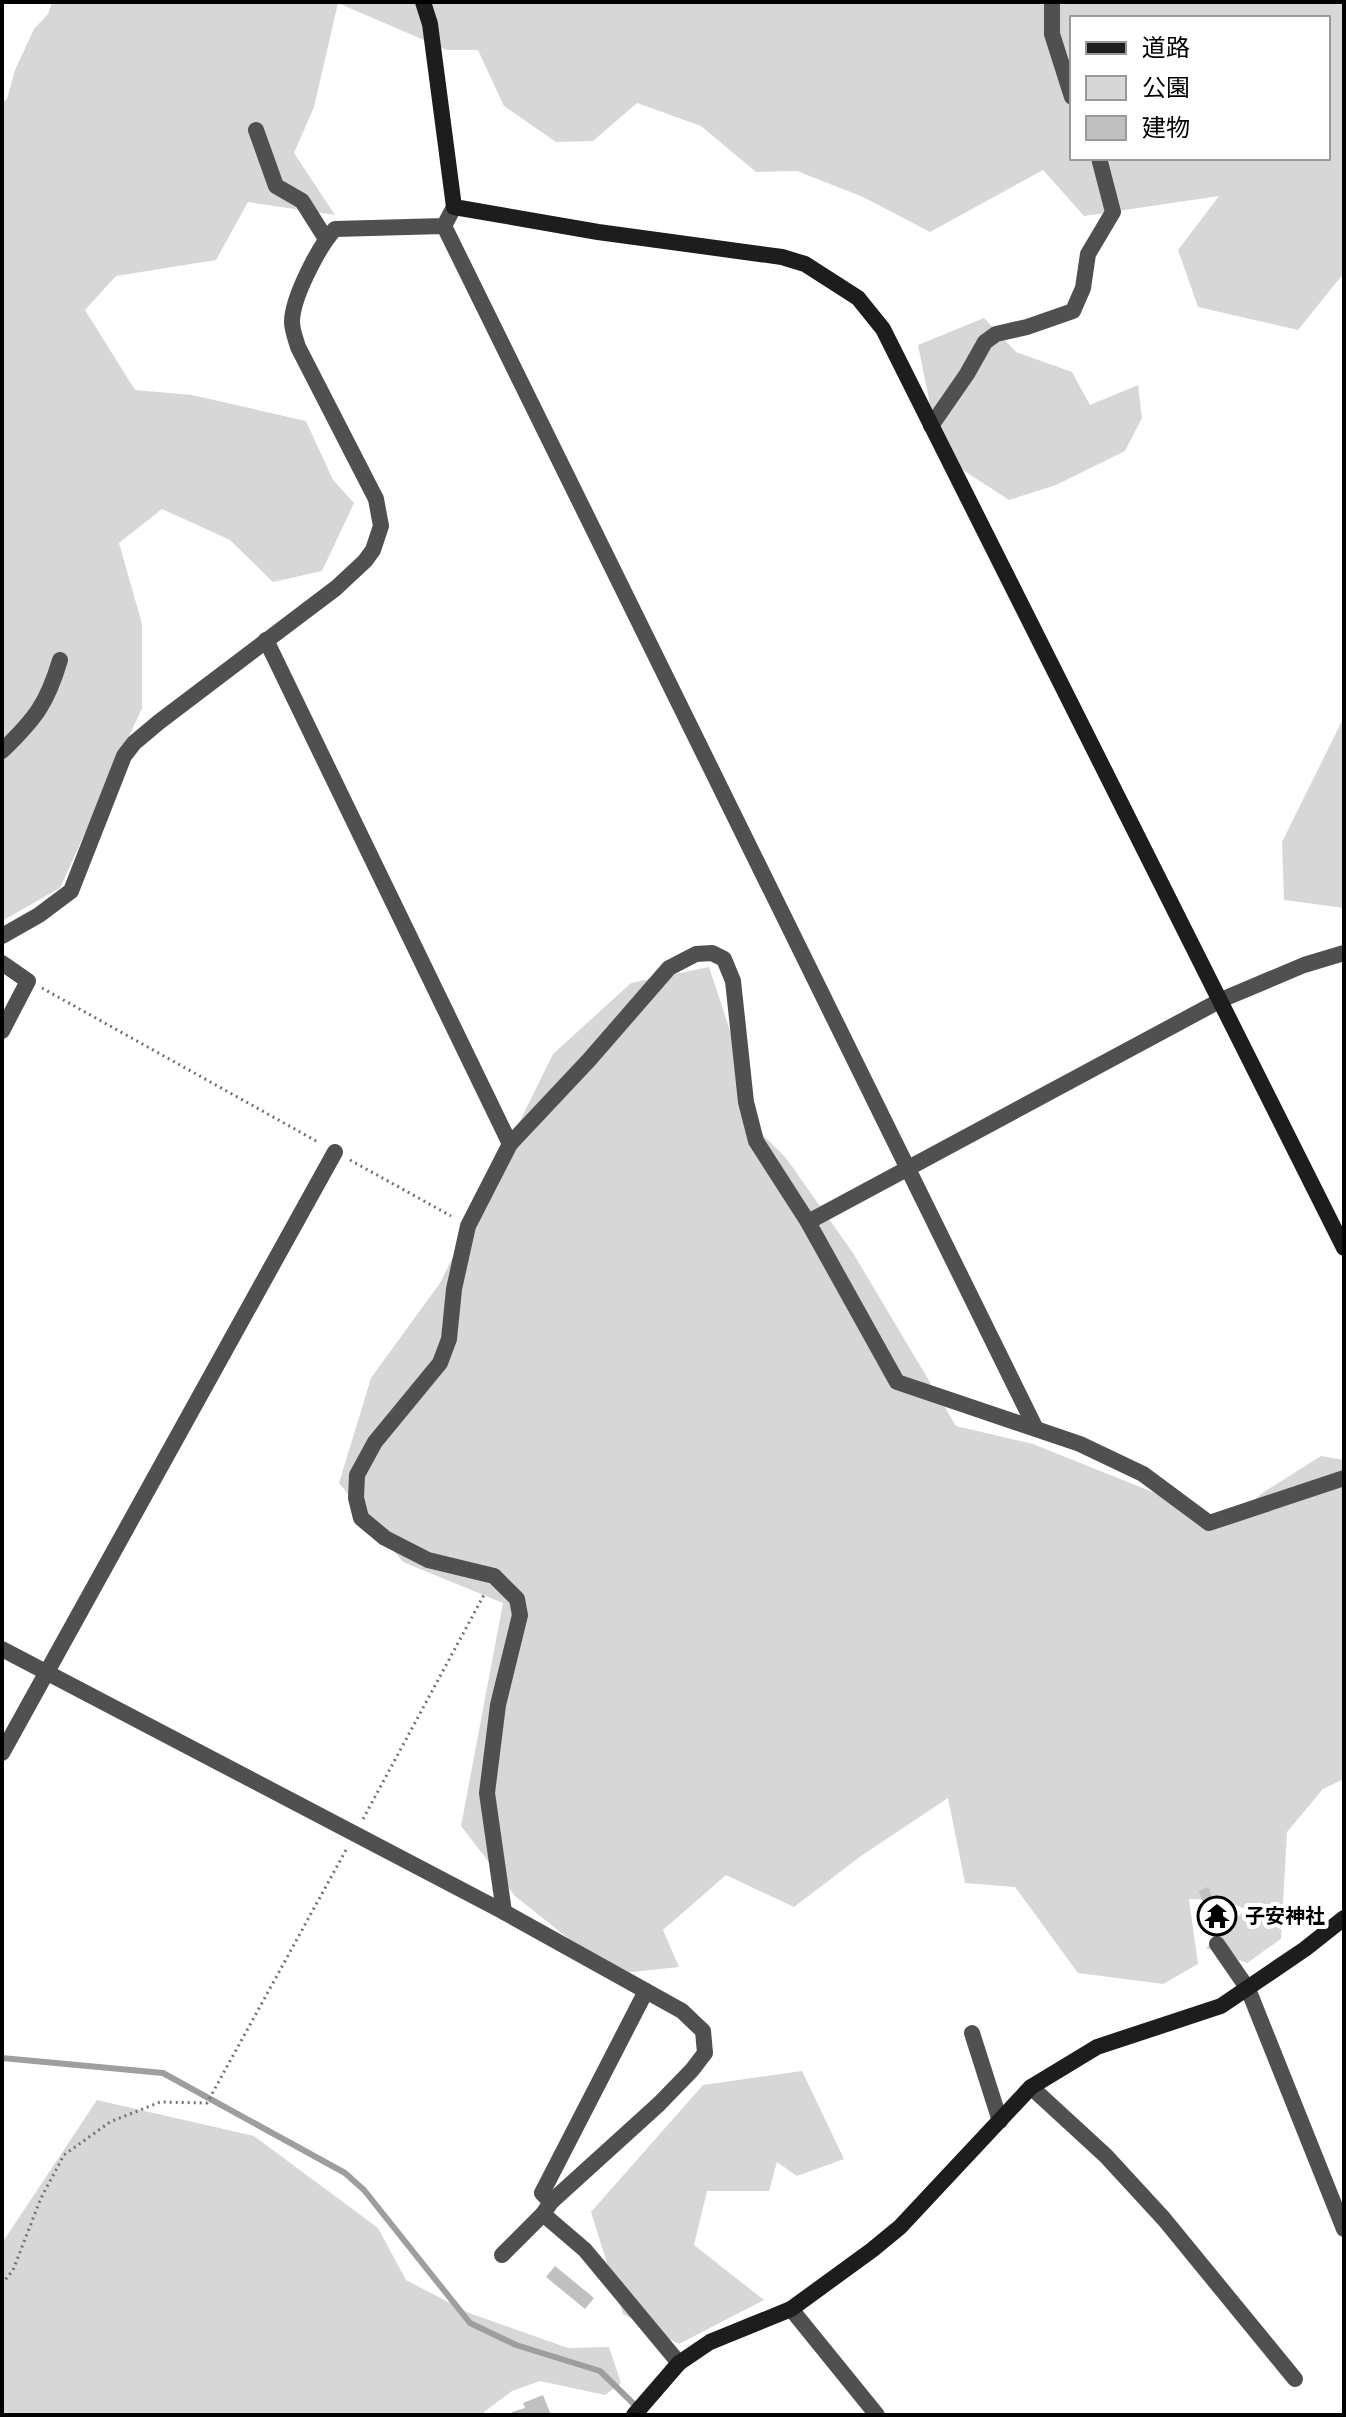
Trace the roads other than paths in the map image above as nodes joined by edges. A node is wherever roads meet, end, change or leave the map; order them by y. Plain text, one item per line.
1 (423, 2) edge
2 (1052, 2) edge
3 (1070, 91) edge
4 (256, 130) dead end
5 (1100, 160) edge
6 (454, 207) junction
7 (444, 226) junction
8 (326, 239) junction
9 (931, 426) junction
10 (266, 640) junction
11 (60, 660) dead end
12 (2, 751) edge
13 (2, 936) edge
14 (1344, 953) edge
15 (2, 963) edge
16 (1221, 1000) junction
17 (2, 1031) edge
18 (510, 1144) junction
19 (335, 1152) road end
20 (908, 1169) junction
21 (808, 1222) junction
22 (1344, 1248) edge
23 (1036, 1429) junction
24 (1344, 1478) edge
25 (2, 1649) edge
26 (47, 1672) junction
27 (2, 1753) edge
28 (504, 1912) junction
29 (1344, 1918) edge
30 (1217, 1944) dead end
31 (1248, 1989) junction
32 (646, 1991) junction
33 (972, 2033) dead end
34 (1031, 2087) junction
35 (1000, 2121) junction
36 (547, 2208) junction
37 (1344, 2229) edge
38 (502, 2255) dead end
39 (791, 2309) junction
40 (679, 2363) junction
41 (1295, 2379) dead end
42 (634, 2415) edge
43 (877, 2415) edge

1 - 6 street
2 - 3 street
4 - 8 street
5 - 9 street
6 - 7 street
6 - 9 street
7 - 8 street
7 - 20 street
8 - 10 street
9 - 16 street
10 - 13 street
10 - 18 street
11 - 12 street
14 - 16 street
15 - 17 street
16 - 20 street
16 - 22 street
18 - 21 street
18 - 28 street
19 - 26 street
20 - 21 street
20 - 23 street
21 - 23 street
23 - 24 street
25 - 26 street
26 - 27 street
26 - 28 street
28 - 32 street
29 - 31 street
30 - 31 street
31 - 34 street
31 - 37 street
32 - 36 street
32 - 36 street
33 - 35 street
34 - 35 street
34 - 41 street
35 - 39 street
36 - 38 street
36 - 40 street
39 - 40 street
39 - 43 street
40 - 42 street

